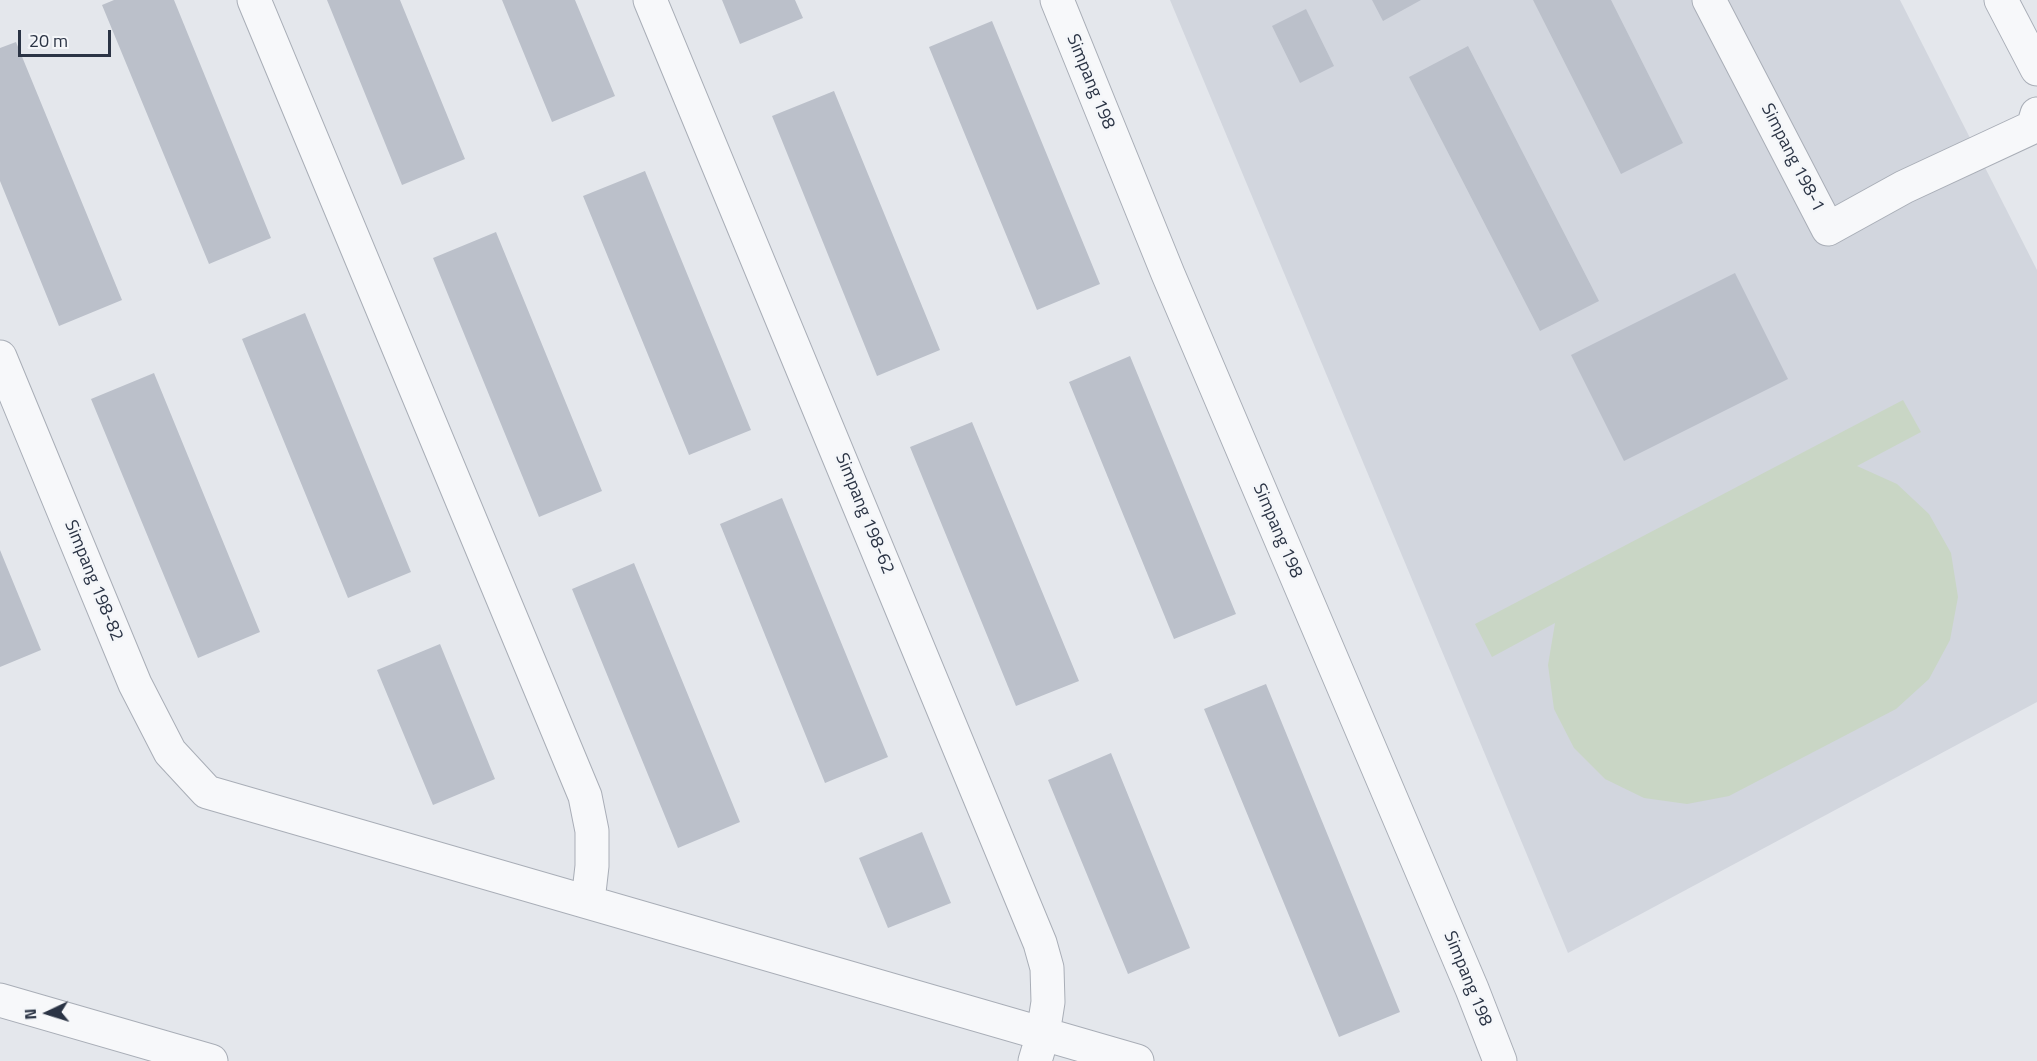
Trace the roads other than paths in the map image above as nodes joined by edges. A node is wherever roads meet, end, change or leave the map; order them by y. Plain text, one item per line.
1 (254, 0) edge
2 (650, 0) edge
3 (1057, 0) edge
4 (1709, 0) edge
5 (2001, 0) edge
6 (2037, 69) edge
7 (2037, 114) edge
8 (0, 357) edge
9 (588, 901) junction
10 (0, 1000) edge
11 (1039, 1048) edge
12 (211, 1061) edge
13 (1137, 1061) edge
14 (1500, 1061) edge

1 - 9 street
2 - 11 street, Simpang 198-62
3 - 14 street, Simpang 198
4 - 7 street, Simpang 198-1
5 - 6 street
8 - 9 street, Simpang 198-82
9 - 11 street
10 - 12 street
11 - 13 street

